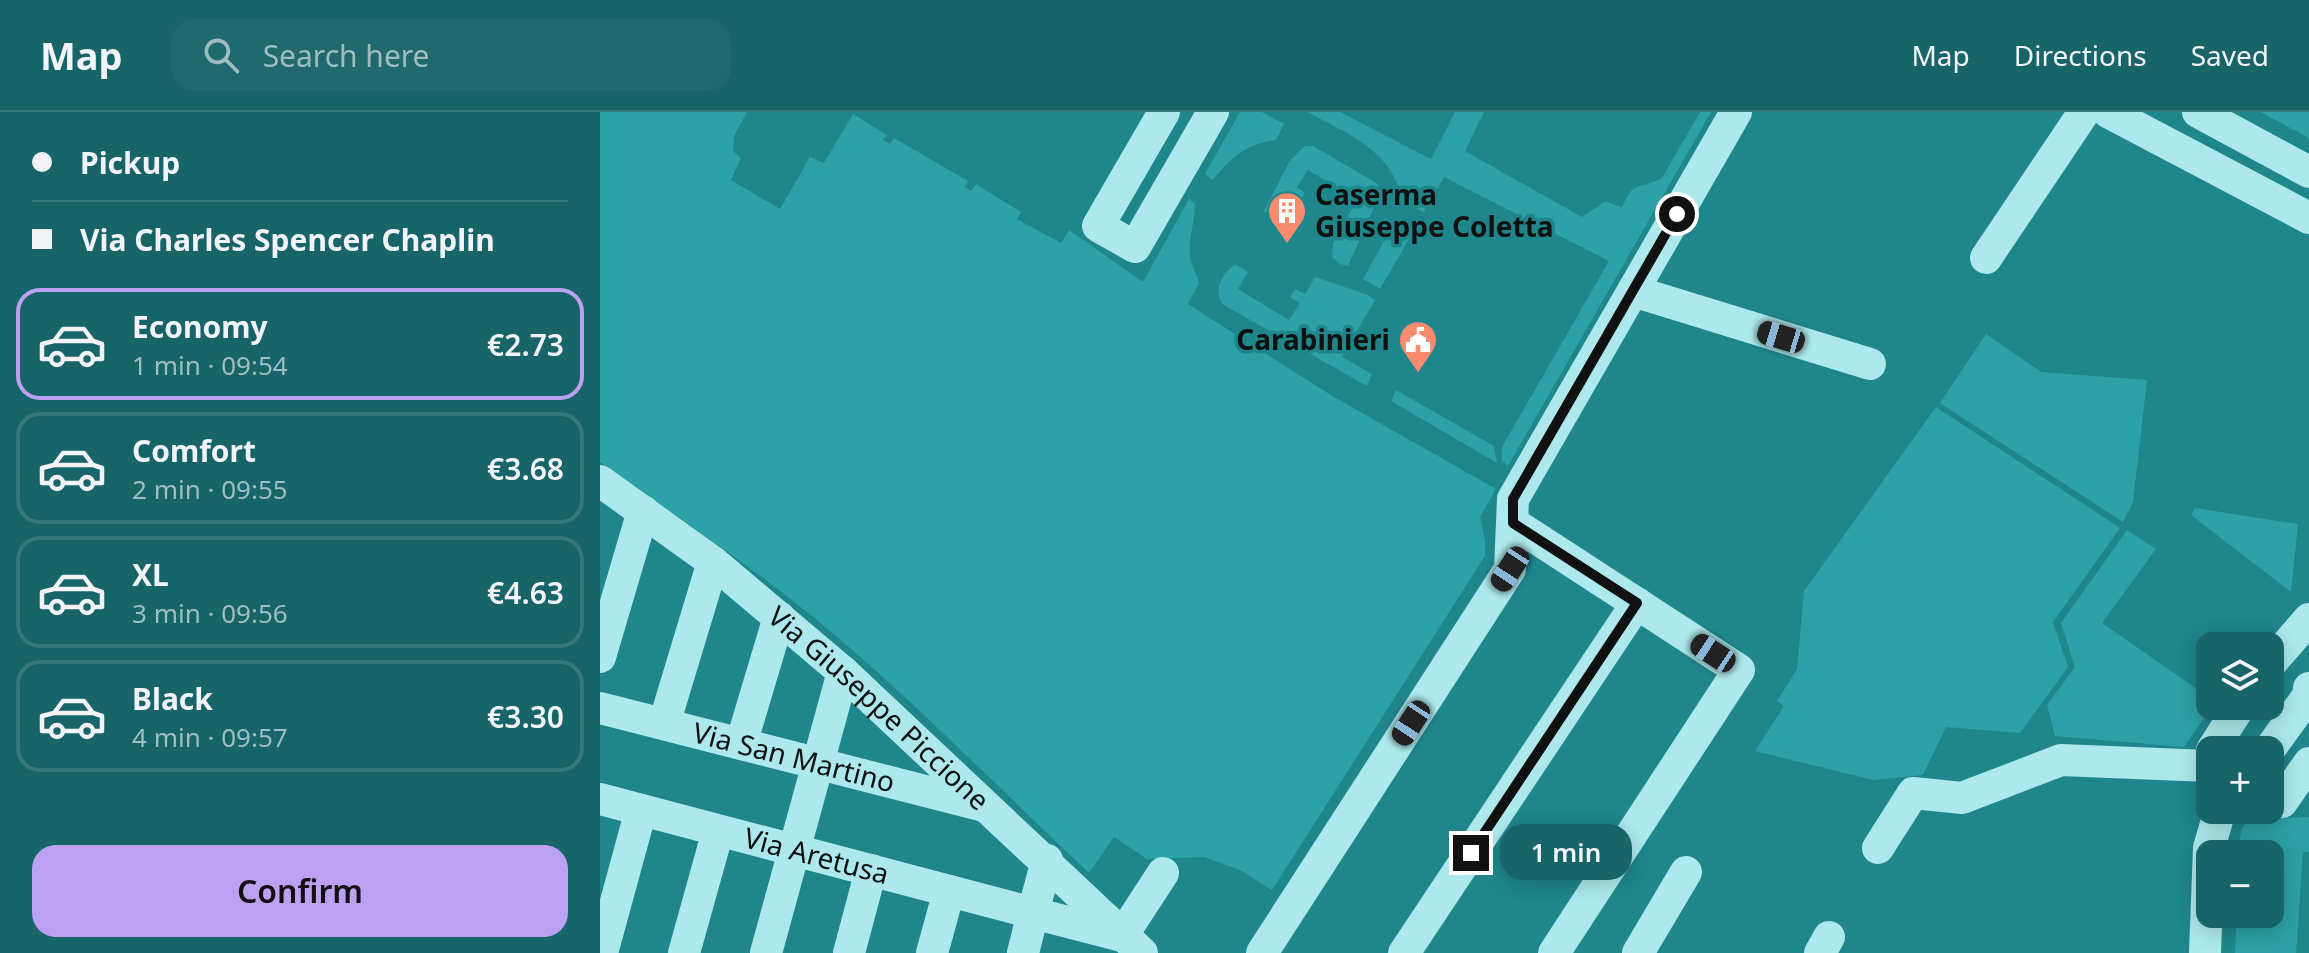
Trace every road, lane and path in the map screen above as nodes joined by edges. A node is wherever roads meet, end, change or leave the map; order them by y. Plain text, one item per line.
1 (1164, 112) edge
2 (1213, 112) edge
3 (1736, 112) edge
4 (2084, 112) edge
5 (2108, 112) edge
6 (2198, 112) edge
7 (1143, 148) junction
8 (1179, 171) junction
9 (2309, 172) edge
10 (2309, 218) edge
11 (1986, 258) dead end
12 (1633, 291) junction
13 (1870, 364) dead end
14 (600, 481) edge
15 (643, 511) junction
16 (1513, 523) junction
17 (713, 562) junction
18 (1637, 603) junction
19 (779, 617) junction
20 (2309, 619) edge
21 (2284, 648) edge
22 (600, 657) edge
23 (843, 672) junction
24 (2309, 694) edge
25 (600, 708) edge
26 (664, 724) junction
27 (2279, 736) edge
28 (741, 744) junction
29 (2196, 763) edge
30 (2309, 763) edge
31 (818, 764) junction
32 (600, 799) edge
33 (2284, 799) edge
34 (988, 807) junction
35 (641, 810) junction
36 (2216, 824) edge
37 (718, 831) junction
38 (1878, 848) dead end
39 (794, 851) junction
40 (1047, 860) junction
41 (871, 870) junction
42 (1686, 872) dead end
43 (1163, 873) dead end
44 (949, 891) junction
45 (1033, 913) junction
46 (1132, 945) edge
47 (602, 953) edge
48 (684, 953) edge
49 (766, 953) edge
50 (849, 953) edge
51 (932, 953) edge
52 (1023, 953) edge
53 (1262, 953) edge
54 (1404, 953) edge
55 (1554, 953) edge
56 (1638, 953) edge
57 (2205, 953) edge

1 - 7 street
2 - 8 street
3 - 12 street
4 - 11 street
5 - 10 street
6 - 9 street
7 - 8 street
7 - 8 street
12 - 13 street
12 - 16 street
14 - 15 street, Via Giuseppe Piccione
15 - 17 street, Via Giuseppe Piccione
15 - 22 street
16 - 18 street
16 - 53 street
17 - 19 street, Via Giuseppe Piccione
17 - 26 street
18 - 54 street
18 - 55 street
19 - 23 street, Via Giuseppe Piccione
19 - 28 street
20 - 21 street
23 - 31 street
23 - 34 street, Via Giuseppe Piccione
24 - 27 street
25 - 26 street, Via San Martino
26 - 28 street, Via San Martino
28 - 31 street, Via San Martino
29 - 38 street
30 - 33 street
31 - 34 street, Via San Martino
31 - 39 street
32 - 35 street, Via Aretusa
34 - 40 street, Via Giuseppe Piccione
35 - 37 street, Via Aretusa
35 - 47 street
36 - 57 street
37 - 39 street, Via Aretusa
37 - 48 street
39 - 41 street, Via Aretusa
39 - 49 street
40 - 45 street
40 - 46 street, Via Giuseppe Piccione
41 - 44 street, Via Aretusa
41 - 50 street
42 - 56 street
43 - 46 street
44 - 45 street, Via Aretusa
44 - 51 street
45 - 46 street, Via Aretusa
45 - 52 street

